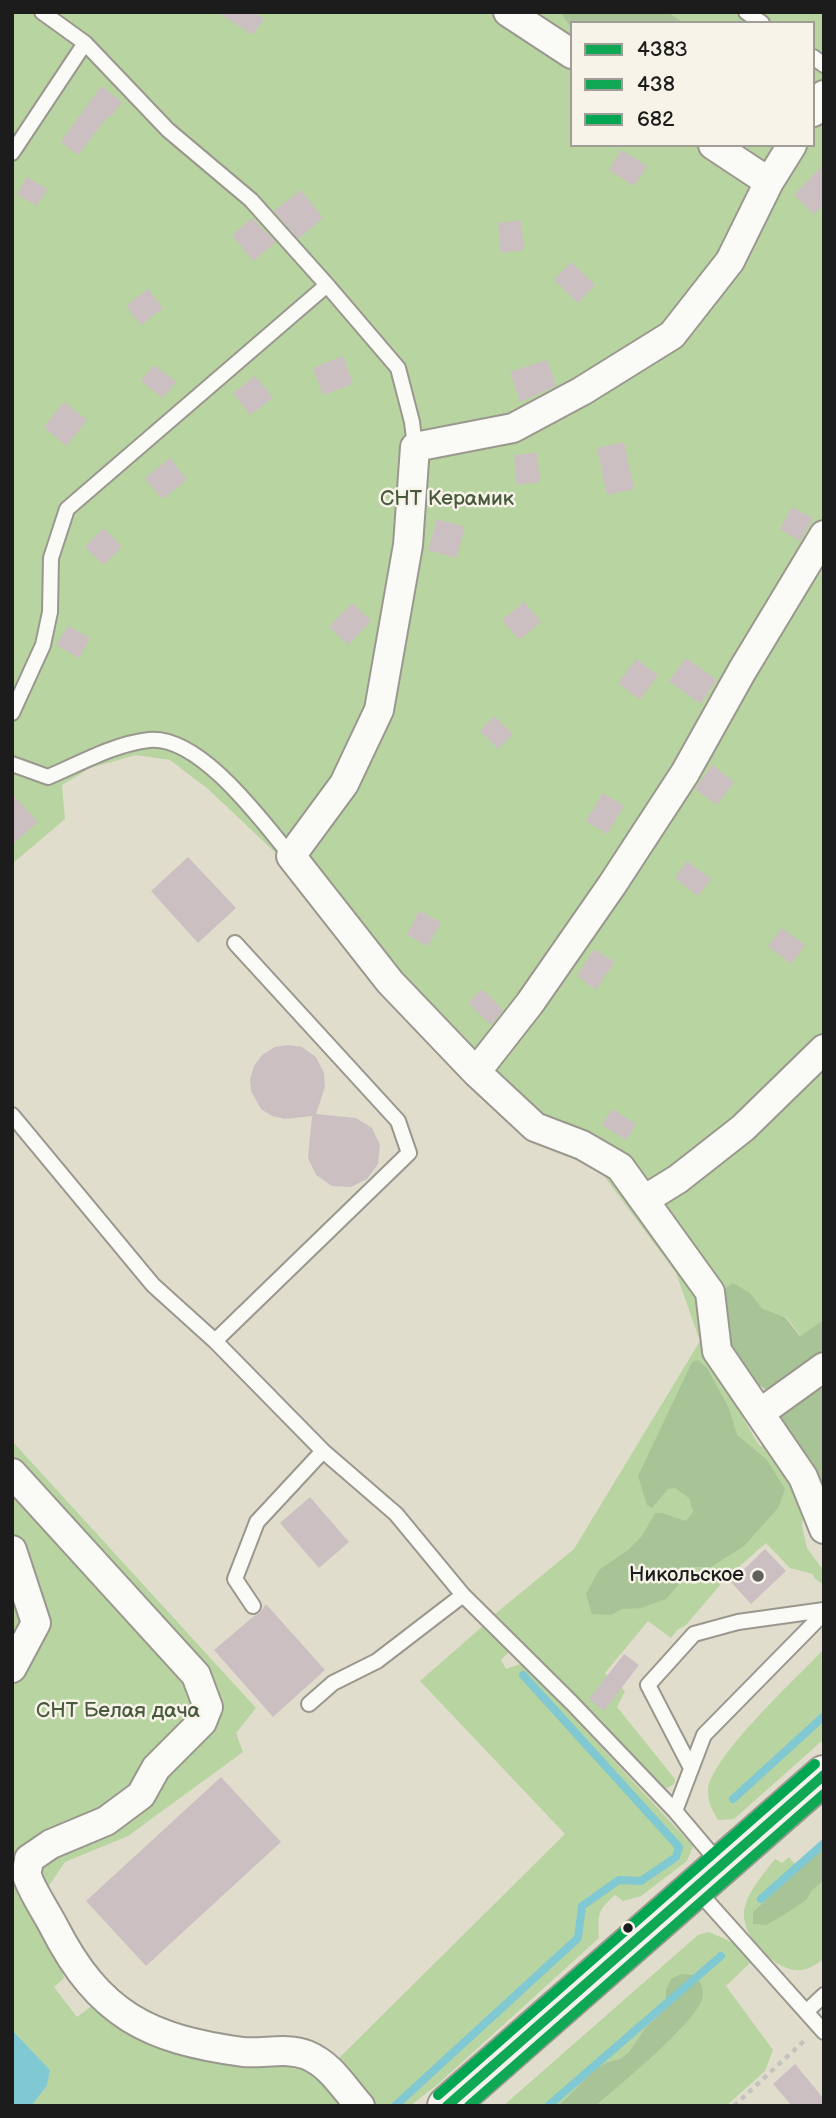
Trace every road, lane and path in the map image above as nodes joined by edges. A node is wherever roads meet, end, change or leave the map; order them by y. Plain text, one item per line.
1 (42, 12) edge
2 (508, 12) edge
3 (85, 43) junction
4 (570, 53) edge
5 (716, 147) edge
6 (791, 147) edge
7 (12, 153) edge
8 (769, 182) junction
9 (327, 285) junction
10 (415, 447) junction
11 (824, 534) edge
12 (12, 713) edge
13 (12, 764) edge
14 (291, 856) junction
15 (235, 943) dead end
16 (824, 1049) edge
17 (476, 1072) junction
18 (12, 1115) edge
19 (644, 1200) junction
20 (215, 1341) junction
21 (824, 1367) edge
22 (760, 1413) junction
23 (323, 1451) junction
24 (12, 1473) edge
25 (824, 1529) edge
26 (12, 1550) edge
27 (463, 1595) junction
28 (253, 1606) dead end
29 (824, 1611) edge
30 (12, 1668) edge
31 (309, 1704) dead end
32 (691, 1768) junction
33 (824, 1775) edge
34 (675, 1811) junction
35 (709, 1877) junction
36 (824, 1995) edge
37 (806, 2012) junction
38 (822, 2029) edge
39 (360, 2106) edge
40 (447, 2106) edge
41 (734, 2106) edge

1 - 3 lane
2 - 4 street
3 - 7 lane
3 - 9 lane
5 - 8 street
6 - 8 street
8 - 10 street
9 - 10 lane
9 - 12 lane
10 - 14 street
11 - 17 street
13 - 14 lane
14 - 17 street
15 - 20 lane
16 - 19 street
17 - 19 street
18 - 20 lane
19 - 22 street
20 - 23 lane
21 - 22 street
22 - 25 street
23 - 27 lane
23 - 28 lane
24 - 39 street
26 - 30 street
27 - 31 lane
27 - 34 lane
29 - 32 lane
29 - 32 lane
32 - 34 lane
33 - 35 main road
34 - 35 lane
35 - 37 lane
35 - 40 main road
36 - 37 lane
37 - 38 lane
38 - 41 path

